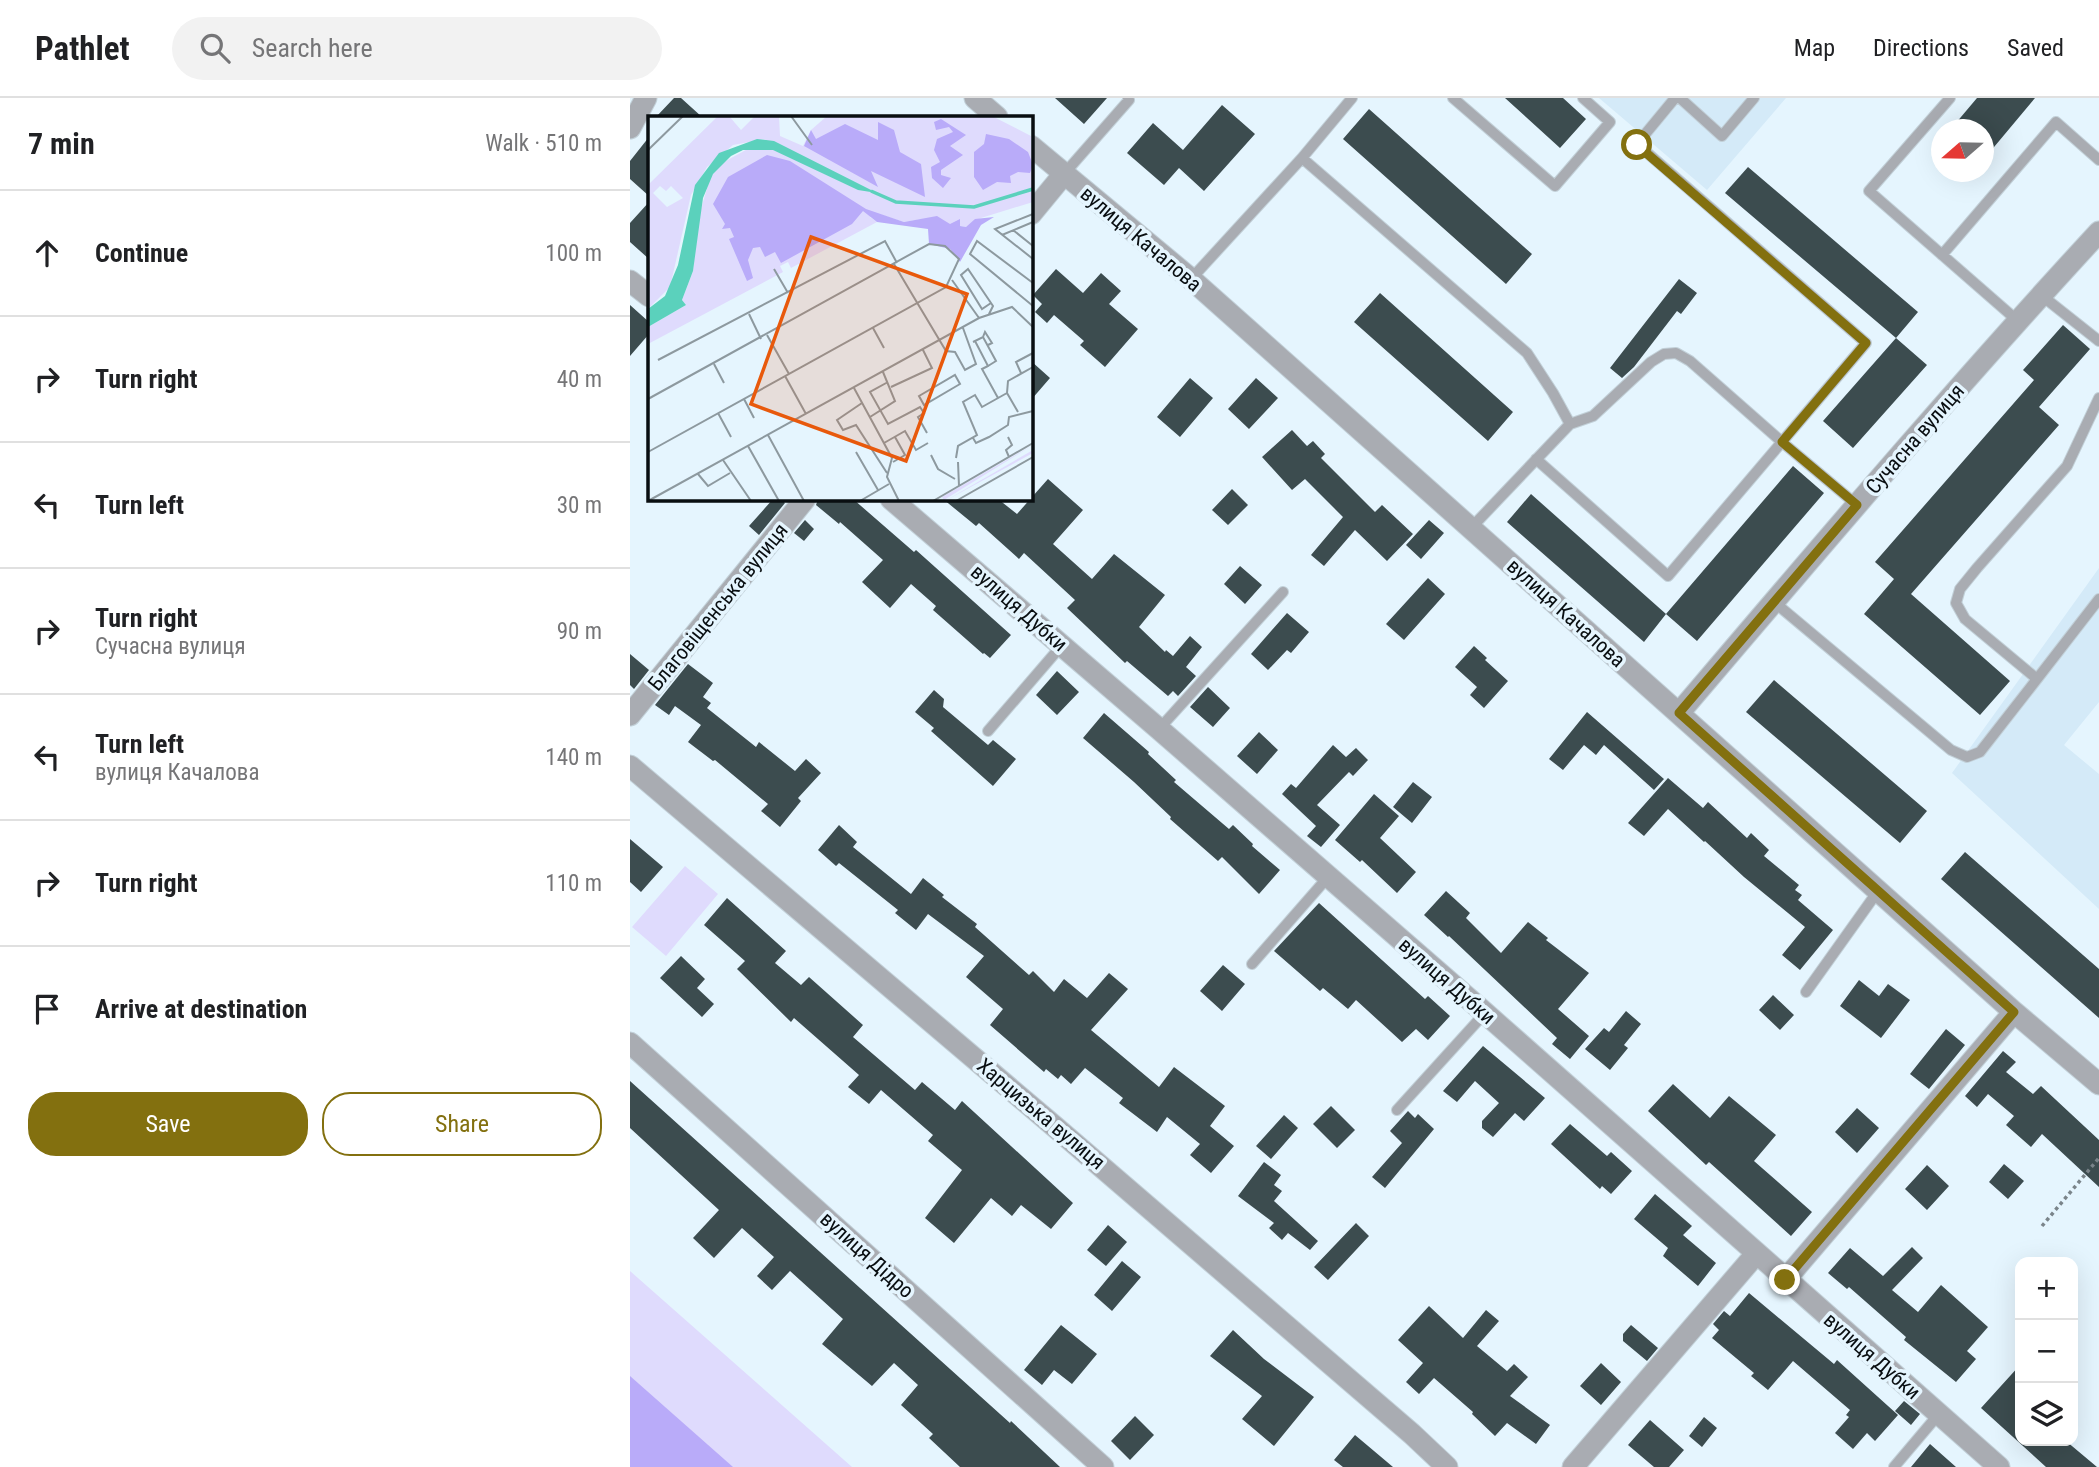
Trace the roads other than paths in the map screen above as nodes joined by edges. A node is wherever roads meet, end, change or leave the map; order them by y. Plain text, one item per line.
1 (646, 98) edge
2 (975, 98) edge
3 (1128, 98) edge
4 (1352, 98) edge
5 (1453, 98) edge
6 (1583, 98) edge
7 (1677, 98) edge
8 (1754, 98) edge
9 (1950, 98) edge
10 (997, 116) edge
11 (630, 128) edge
12 (1032, 147) edge
13 (1302, 158) junction
14 (2099, 160) edge
15 (1064, 174) junction
16 (1032, 213) edge
17 (2099, 232) edge
18 (1942, 255) junction
19 (1191, 279) junction
20 (630, 281) edge
21 (648, 295) edge
22 (2041, 295) junction
23 (2019, 322) junction
24 (2099, 341) edge
25 (2099, 398) edge
26 (1570, 424) junction
27 (1782, 442) junction
28 (1536, 459) junction
29 (804, 500) edge
30 (892, 500) edge
31 (1857, 505) junction
32 (1471, 528) junction
33 (1283, 592) dead end
34 (2099, 599) edge
35 (1774, 602) junction
36 (1062, 645) junction
37 (2036, 679) junction
38 (1679, 713) junction
39 (630, 715) edge
40 (1159, 729) junction
41 (988, 731) dead end
42 (630, 766) edge
43 (1328, 877) junction
44 (1878, 891) junction
45 (1252, 964) dead end
46 (1805, 992) dead end
47 (2014, 1012) junction
48 (1485, 1013) junction
49 (630, 1043) edge
50 (2099, 1084) edge
51 (1397, 1110) dead end
52 (1756, 1254) junction
53 (1785, 1280) junction
54 (1938, 1415) junction
55 (1103, 1467) edge
56 (1447, 1467) edge
57 (1573, 1467) edge
58 (1894, 1467) edge
59 (1999, 1467) edge

1 - 11 street
2 - 10 street
3 - 15 lane
4 - 13 lane
5 - 6 lane
7 - 8 lane
7 - 27 lane
9 - 18 lane
12 - 15 street, вулиця Качалова
13 - 19 lane
13 - 26 lane
14 - 18 lane
15 - 16 street
15 - 19 street, вулиця Качалова
17 - 22 street, Сучасна вулиця
18 - 23 lane
19 - 32 street, вулиця Качалова
20 - 21 street
22 - 23 street, Сучасна вулиця
22 - 24 lane
23 - 31 street, Сучасна вулиця
25 - 37 lane
26 - 27 lane
26 - 28 lane
27 - 28 lane
27 - 31 lane
28 - 32 lane
29 - 39 street, Благовіщенська вулиця
30 - 36 street, вулиця Дубки
31 - 35 street, Сучасна вулиця
32 - 38 street, вулиця Качалова
33 - 40 lane
34 - 37 lane
35 - 37 lane
35 - 38 street, Сучасна вулиця
36 - 40 street, вулиця Дубки
36 - 41 lane
38 - 44 street, вулиця Качалова
40 - 43 street, вулиця Дубки
42 - 56 street, Харцизька вулиця
43 - 45 lane
43 - 48 street, вулиця Дубки
44 - 46 lane
44 - 47 street, вулиця Качалова
47 - 50 street, вулиця Качалова
47 - 53 street
48 - 51 lane
48 - 52 street, вулиця Дубки
49 - 55 street, вулиця Дідро
52 - 53 street, вулиця Дубки
52 - 57 street
53 - 54 street, вулиця Дубки
54 - 58 lane
54 - 59 street, вулиця Дубки

